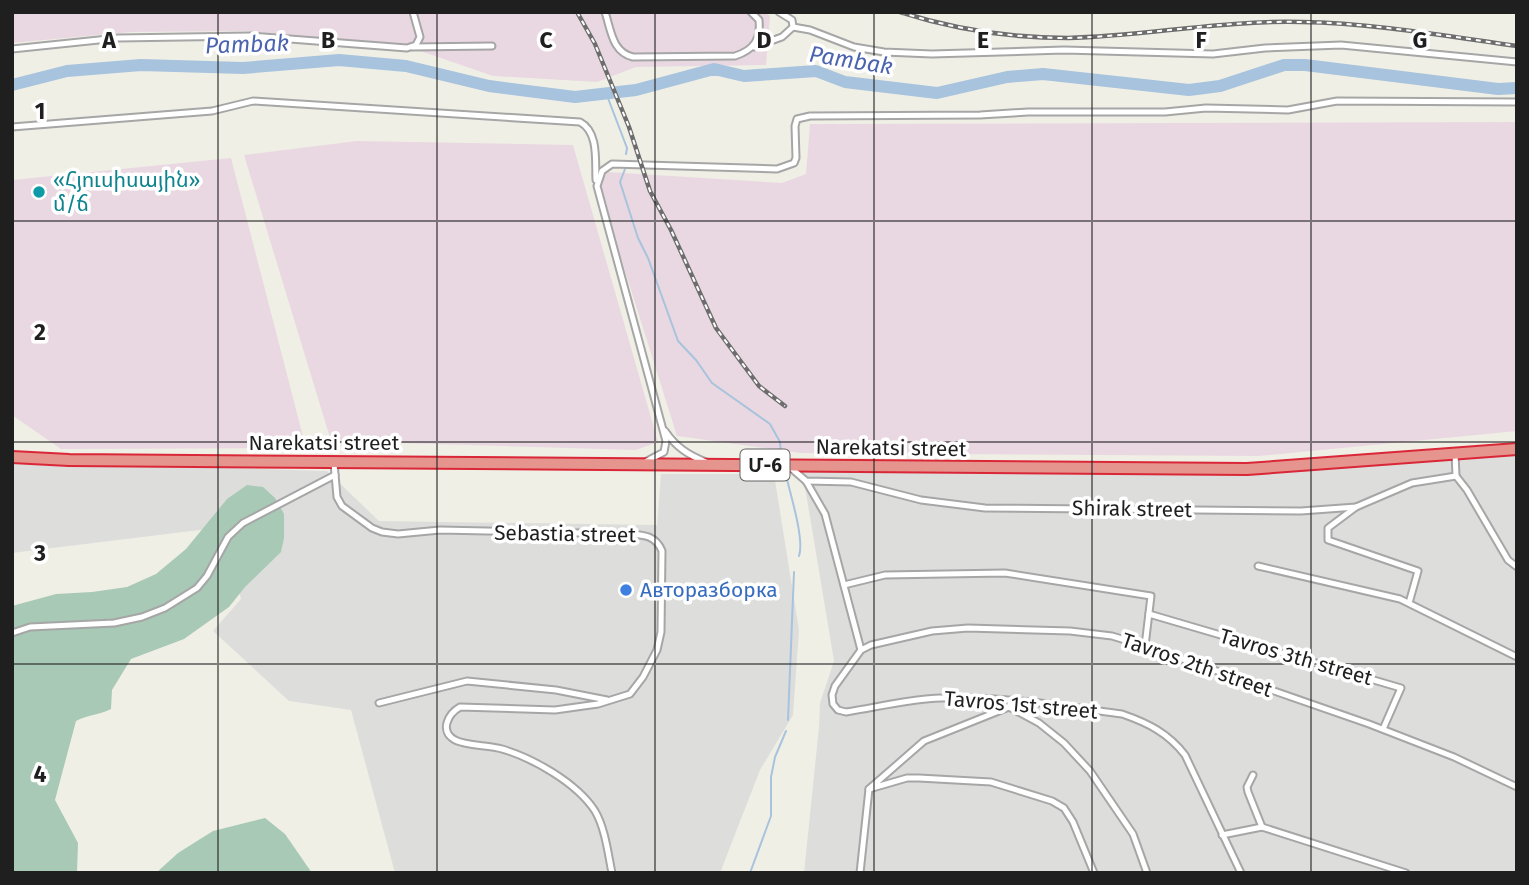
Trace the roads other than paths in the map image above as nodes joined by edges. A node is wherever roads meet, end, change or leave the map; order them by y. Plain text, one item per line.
1 (413, 12) edge
2 (605, 12) edge
3 (751, 12) edge
4 (779, 12) edge
5 (793, 27) junction
6 (492, 46) dead end
7 (412, 47) junction
8 (12, 48) edge
9 (751, 48) junction
10 (1517, 62) edge
11 (1517, 103) edge
12 (12, 127) edge
13 (596, 182) junction
14 (662, 425) junction
15 (1517, 449) edge
16 (1455, 453) junction
17 (12, 457) edge
18 (334, 463) junction
19 (638, 465) junction
20 (716, 465) junction
21 (788, 466) junction
22 (335, 475) junction
23 (1456, 476) junction
24 (806, 481) junction
25 (1356, 507) junction
26 (1258, 566) dead end
27 (1517, 567) edge
28 (844, 586) junction
29 (1409, 603) junction
30 (1149, 614) junction
31 (12, 633) edge
32 (1145, 646) junction
33 (861, 650) junction
34 (1517, 657) edge
35 (610, 701) junction
36 (379, 703) dead end
37 (1010, 704) junction
38 (1383, 729) junction
39 (1253, 775) dead end
40 (1517, 787) edge
41 (869, 789) junction
42 (1262, 827) junction
43 (1223, 835) junction
44 (612, 873) edge
45 (860, 873) edge
46 (1094, 873) edge
47 (1147, 873) edge
48 (1241, 873) edge
49 (1406, 873) edge

1 - 7 street
2 - 9 street
3 - 9 street
4 - 5 street
5 - 9 street
5 - 10 street
6 - 7 street
7 - 8 street
11 - 13 street
12 - 13 street
13 - 14 street
14 - 19 street
14 - 20 street
15 - 16 highway, Narekatsi street / Մ-6
16 - 21 highway, Narekatsi street / Մ-6
16 - 23 street
17 - 18 highway, Narekatsi street / Մ-6
18 - 19 highway, Narekatsi street / Մ-6
18 - 22 street, Sebastia street
19 - 20 highway, Narekatsi street / Մ-6
20 - 21 highway, Narekatsi street / Մ-6
21 - 24 street
22 - 31 street
22 - 35 street, Sebastia street
23 - 25 street, Shirak street
23 - 27 street
24 - 25 street, Shirak street
24 - 28 street
25 - 29 street
26 - 29 street
28 - 30 street
28 - 33 street
29 - 34 street
30 - 32 street
30 - 38 street, Tavros 3th street
32 - 33 street, Tavros 2th street
32 - 38 street, Tavros 2th street
33 - 37 street, Tavros 1st street
35 - 36 street
35 - 44 street, Sebastia street
37 - 41 street
37 - 43 street, Tavros 1st street
37 - 47 street
38 - 40 street, Tavros 2th street
39 - 42 street
41 - 45 street
41 - 46 street
42 - 43 street
42 - 49 street
43 - 48 street, Tavros 1st street

